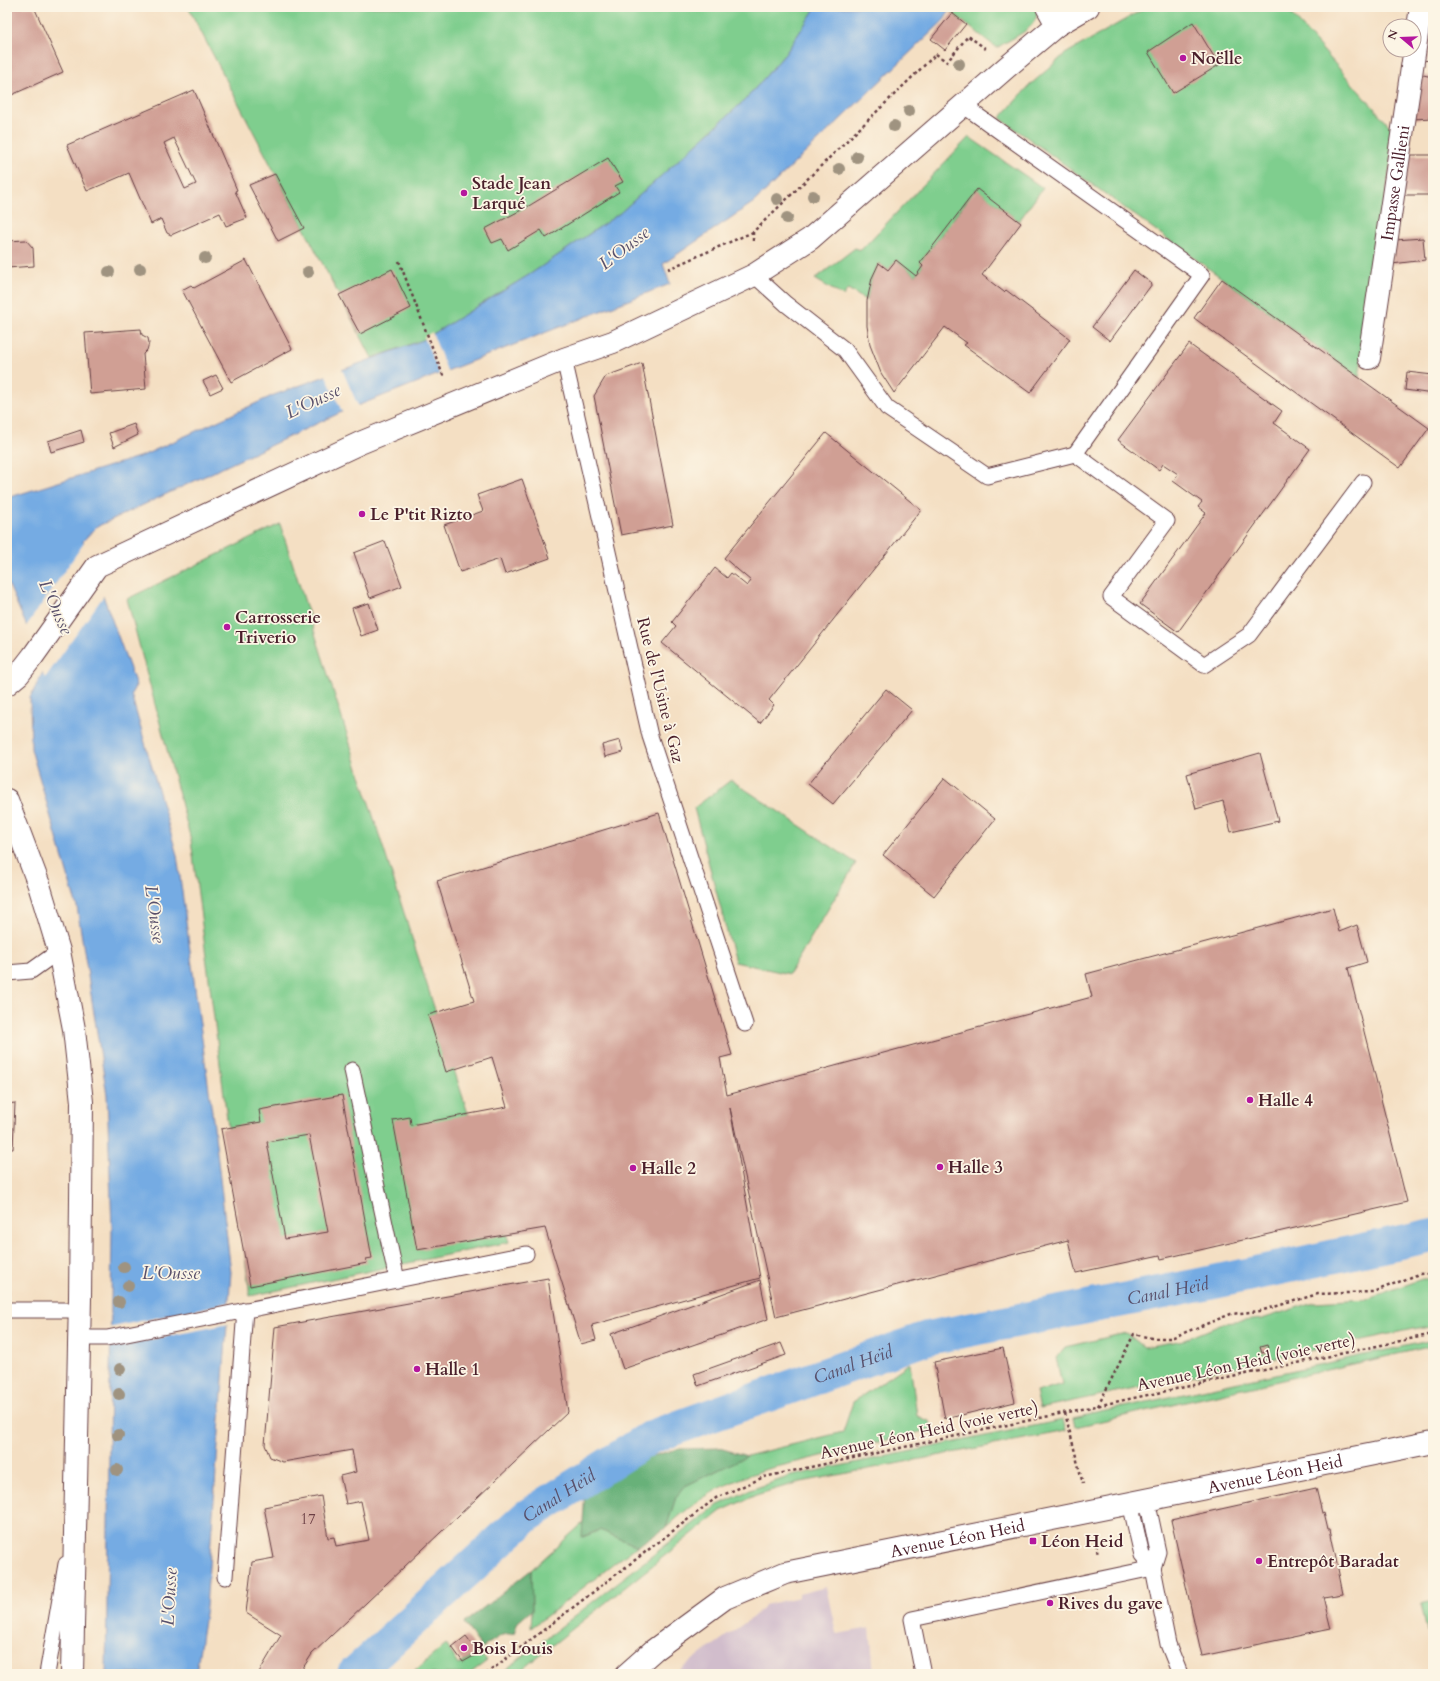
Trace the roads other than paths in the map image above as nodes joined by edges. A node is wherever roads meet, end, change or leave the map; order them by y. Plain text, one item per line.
1 (1088, 7) edge
2 (1421, 7) edge
3 (1052, 16) edge
4 (964, 106) junction
5 (754, 275) junction
6 (1369, 358) dead end
7 (564, 359) junction
8 (1075, 454) junction
9 (1363, 482) dead end
10 (7, 684) edge
11 (7, 800) edge
12 (59, 951) junction
13 (7, 972) edge
14 (745, 1024) dead end
15 (352, 1070) dead end
16 (526, 1254) dead end
17 (397, 1280) junction
18 (7, 1310) edge
19 (80, 1310) junction
20 (240, 1311) junction
21 (79, 1338) junction
22 (1433, 1442) edge
23 (1139, 1501) junction
24 (76, 1508) junction
25 (1153, 1568) junction
26 (225, 1577) dead end
27 (47, 1674) edge
28 (72, 1674) edge
29 (627, 1674) edge
30 (923, 1674) edge
31 (1180, 1674) edge

1 - 3 main road
2 - 6 main road, Impasse Gallieni
3 - 4 main road
4 - 5 main road
4 - 8 lane
5 - 7 main road
5 - 8 lane
7 - 10 main road
7 - 14 lane, Rue de l'Usine à Gaz
8 - 9 lane
11 - 12 main road
12 - 13 lane
12 - 19 main road
15 - 17 lane
16 - 17 lane
17 - 20 lane
18 - 19 lane
19 - 21 main road
20 - 21 lane
20 - 26 lane
21 - 24 main road
22 - 23 main road, Avenue Léon Heid
23 - 25 lane
23 - 29 main road, Avenue Léon Heid
24 - 27 lane
24 - 28 main road
25 - 30 lane
25 - 31 lane

